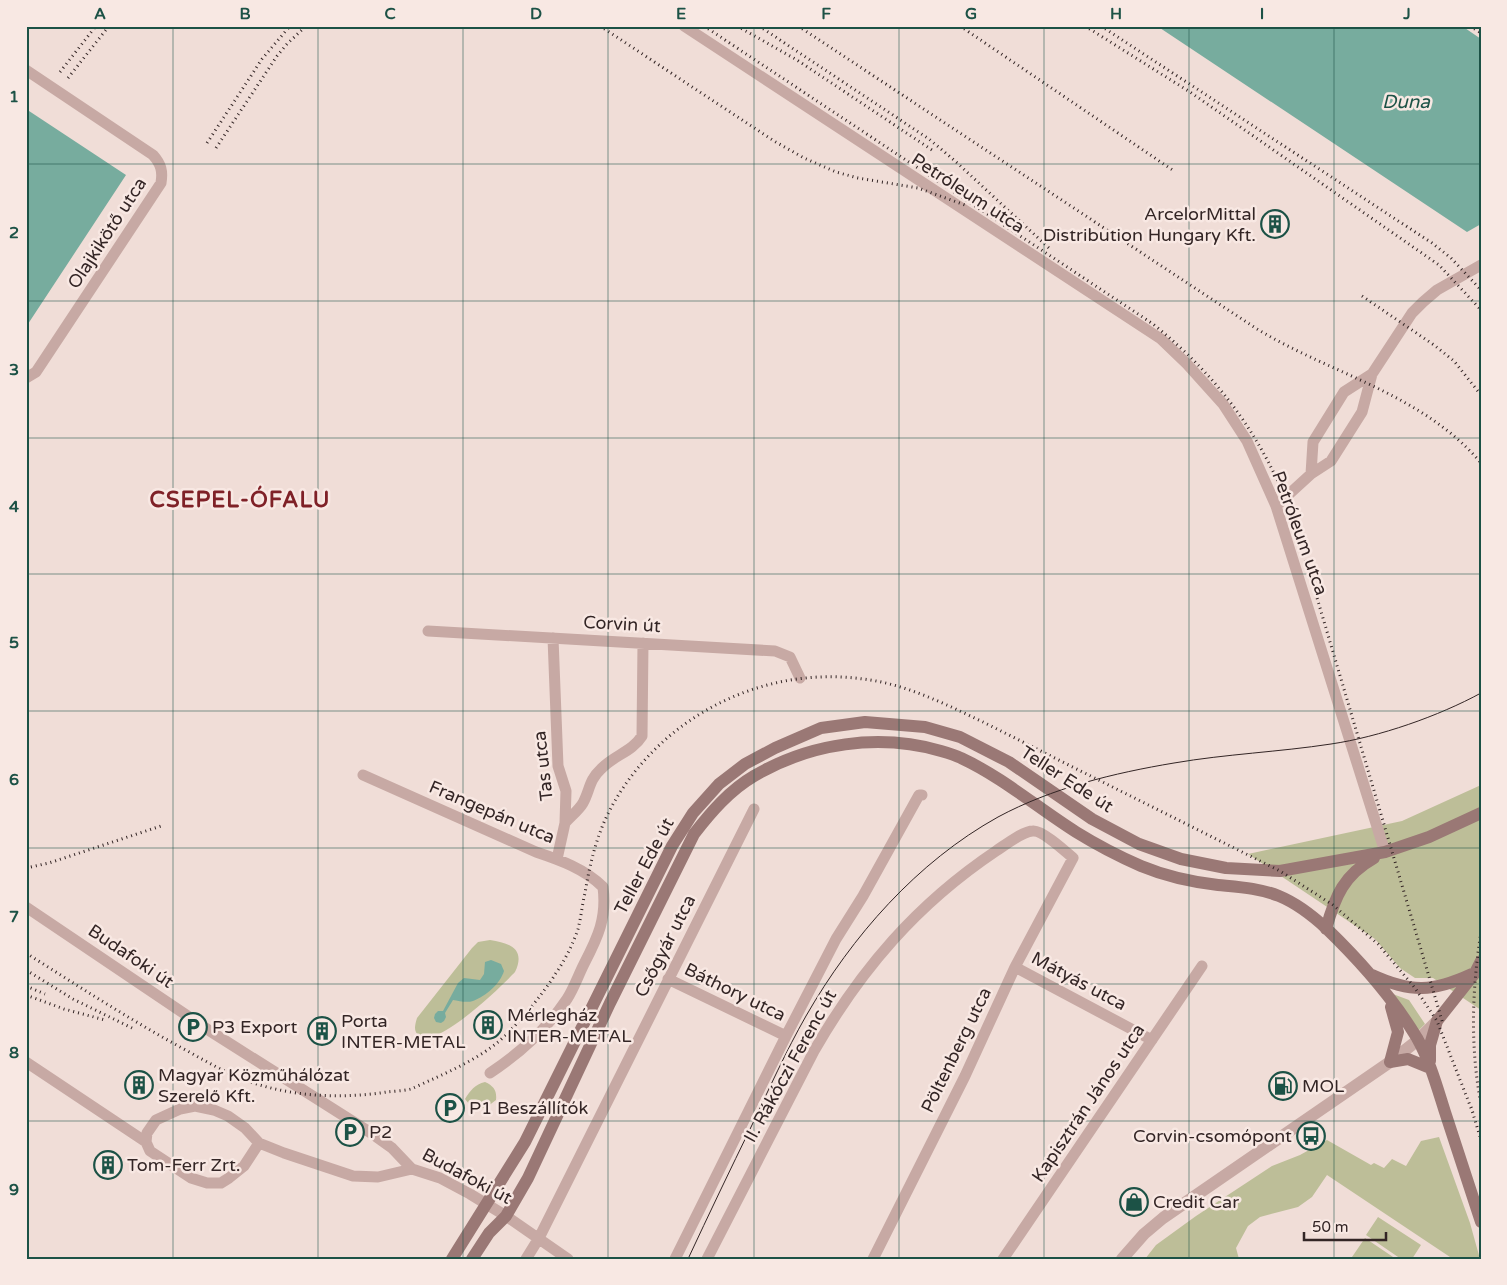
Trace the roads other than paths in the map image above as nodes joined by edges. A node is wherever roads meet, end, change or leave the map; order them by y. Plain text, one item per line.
1 (684, 26) edge
2 (26, 70) edge
3 (1481, 265) edge
4 (1372, 374) junction
5 (26, 378) edge
6 (1311, 474) junction
7 (1276, 506) junction
8 (428, 631) dead end
9 (553, 638) junction
10 (643, 643) junction
11 (800, 678) dead end
12 (363, 775) dead end
13 (922, 795) dead end
14 (754, 809) dead end
15 (1481, 813) edge
16 (565, 823) junction
17 (1385, 852) junction
18 (1073, 858) joint
19 (557, 859) junction
20 (26, 907) edge
21 (1326, 929) junction
22 (1202, 966) dead end
23 (1015, 967) junction
24 (1478, 967) edge
25 (1368, 972) junction
26 (668, 979) junction
27 (1385, 993) junction
28 (1437, 1021) junction
29 (786, 1036) junction
30 (1152, 1040) junction
31 (1418, 1040) junction
32 (26, 1062) edge
33 (1390, 1062) junction
34 (1430, 1068) junction
35 (490, 1074) dead end
36 (146, 1142) junction
37 (260, 1143) junction
38 (412, 1169) junction
39 (487, 1205) junction
40 (506, 1216) junction
41 (1481, 1222) edge
42 (539, 1238) junction
43 (452, 1259) edge
44 (472, 1259) edge
45 (526, 1259) edge
46 (568, 1259) edge
47 (675, 1259) edge
48 (707, 1259) edge
49 (873, 1259) edge
50 (1003, 1259) edge
51 (1122, 1259) edge

1 - 7 street, Petróleum utca
2 - 5 street, Olajkikötő utca
3 - 4 street
4 - 6 street
4 - 6 street
6 - 7 street
7 - 17 street, Petróleum utca
8 - 9 street, Corvin út
9 - 10 street, Corvin út
9 - 16 street, Tas utca
10 - 11 street, Corvin út
10 - 16 street
12 - 19 street, Frangepán utca
13 - 29 street, II. Rákóczi Ferenc út
14 - 26 street, Csőgyár utca
15 - 17 main road
16 - 19 street, Tas utca
17 - 21 main road
17 - 39 main road, Teller Ede út
18 - 23 street, Pöltenberg utca
18 - 48 street, II. Rákóczi Ferenc út
19 - 35 street, Frangepán utca
20 - 38 street, Budafoki út
21 - 25 main road
21 - 40 main road, Teller Ede út
22 - 30 street, Kapisztrán János utca
23 - 30 street, Mátyás utca
23 - 49 street, Pöltenberg utca
24 - 25 main road
24 - 28 main road
25 - 27 main road
26 - 29 street, Báthory utca
26 - 42 street, Csőgyár utca
27 - 31 main road
27 - 33 main road
28 - 31 street
28 - 34 main road
29 - 47 street, II. Rákóczi Ferenc út
30 - 50 street, Kapisztrán János utca
31 - 33 street
31 - 34 main road
32 - 36 street
33 - 34 main road
33 - 51 street
34 - 41 main road
36 - 37 street
36 - 37 street
37 - 38 street
38 - 39 street, Budafoki út
39 - 40 street, Budafoki út
39 - 43 main road, Teller Ede út
40 - 42 street, Budafoki út
40 - 44 main road, Teller Ede út
42 - 45 street, Csőgyár utca
42 - 46 street, Budafoki út

